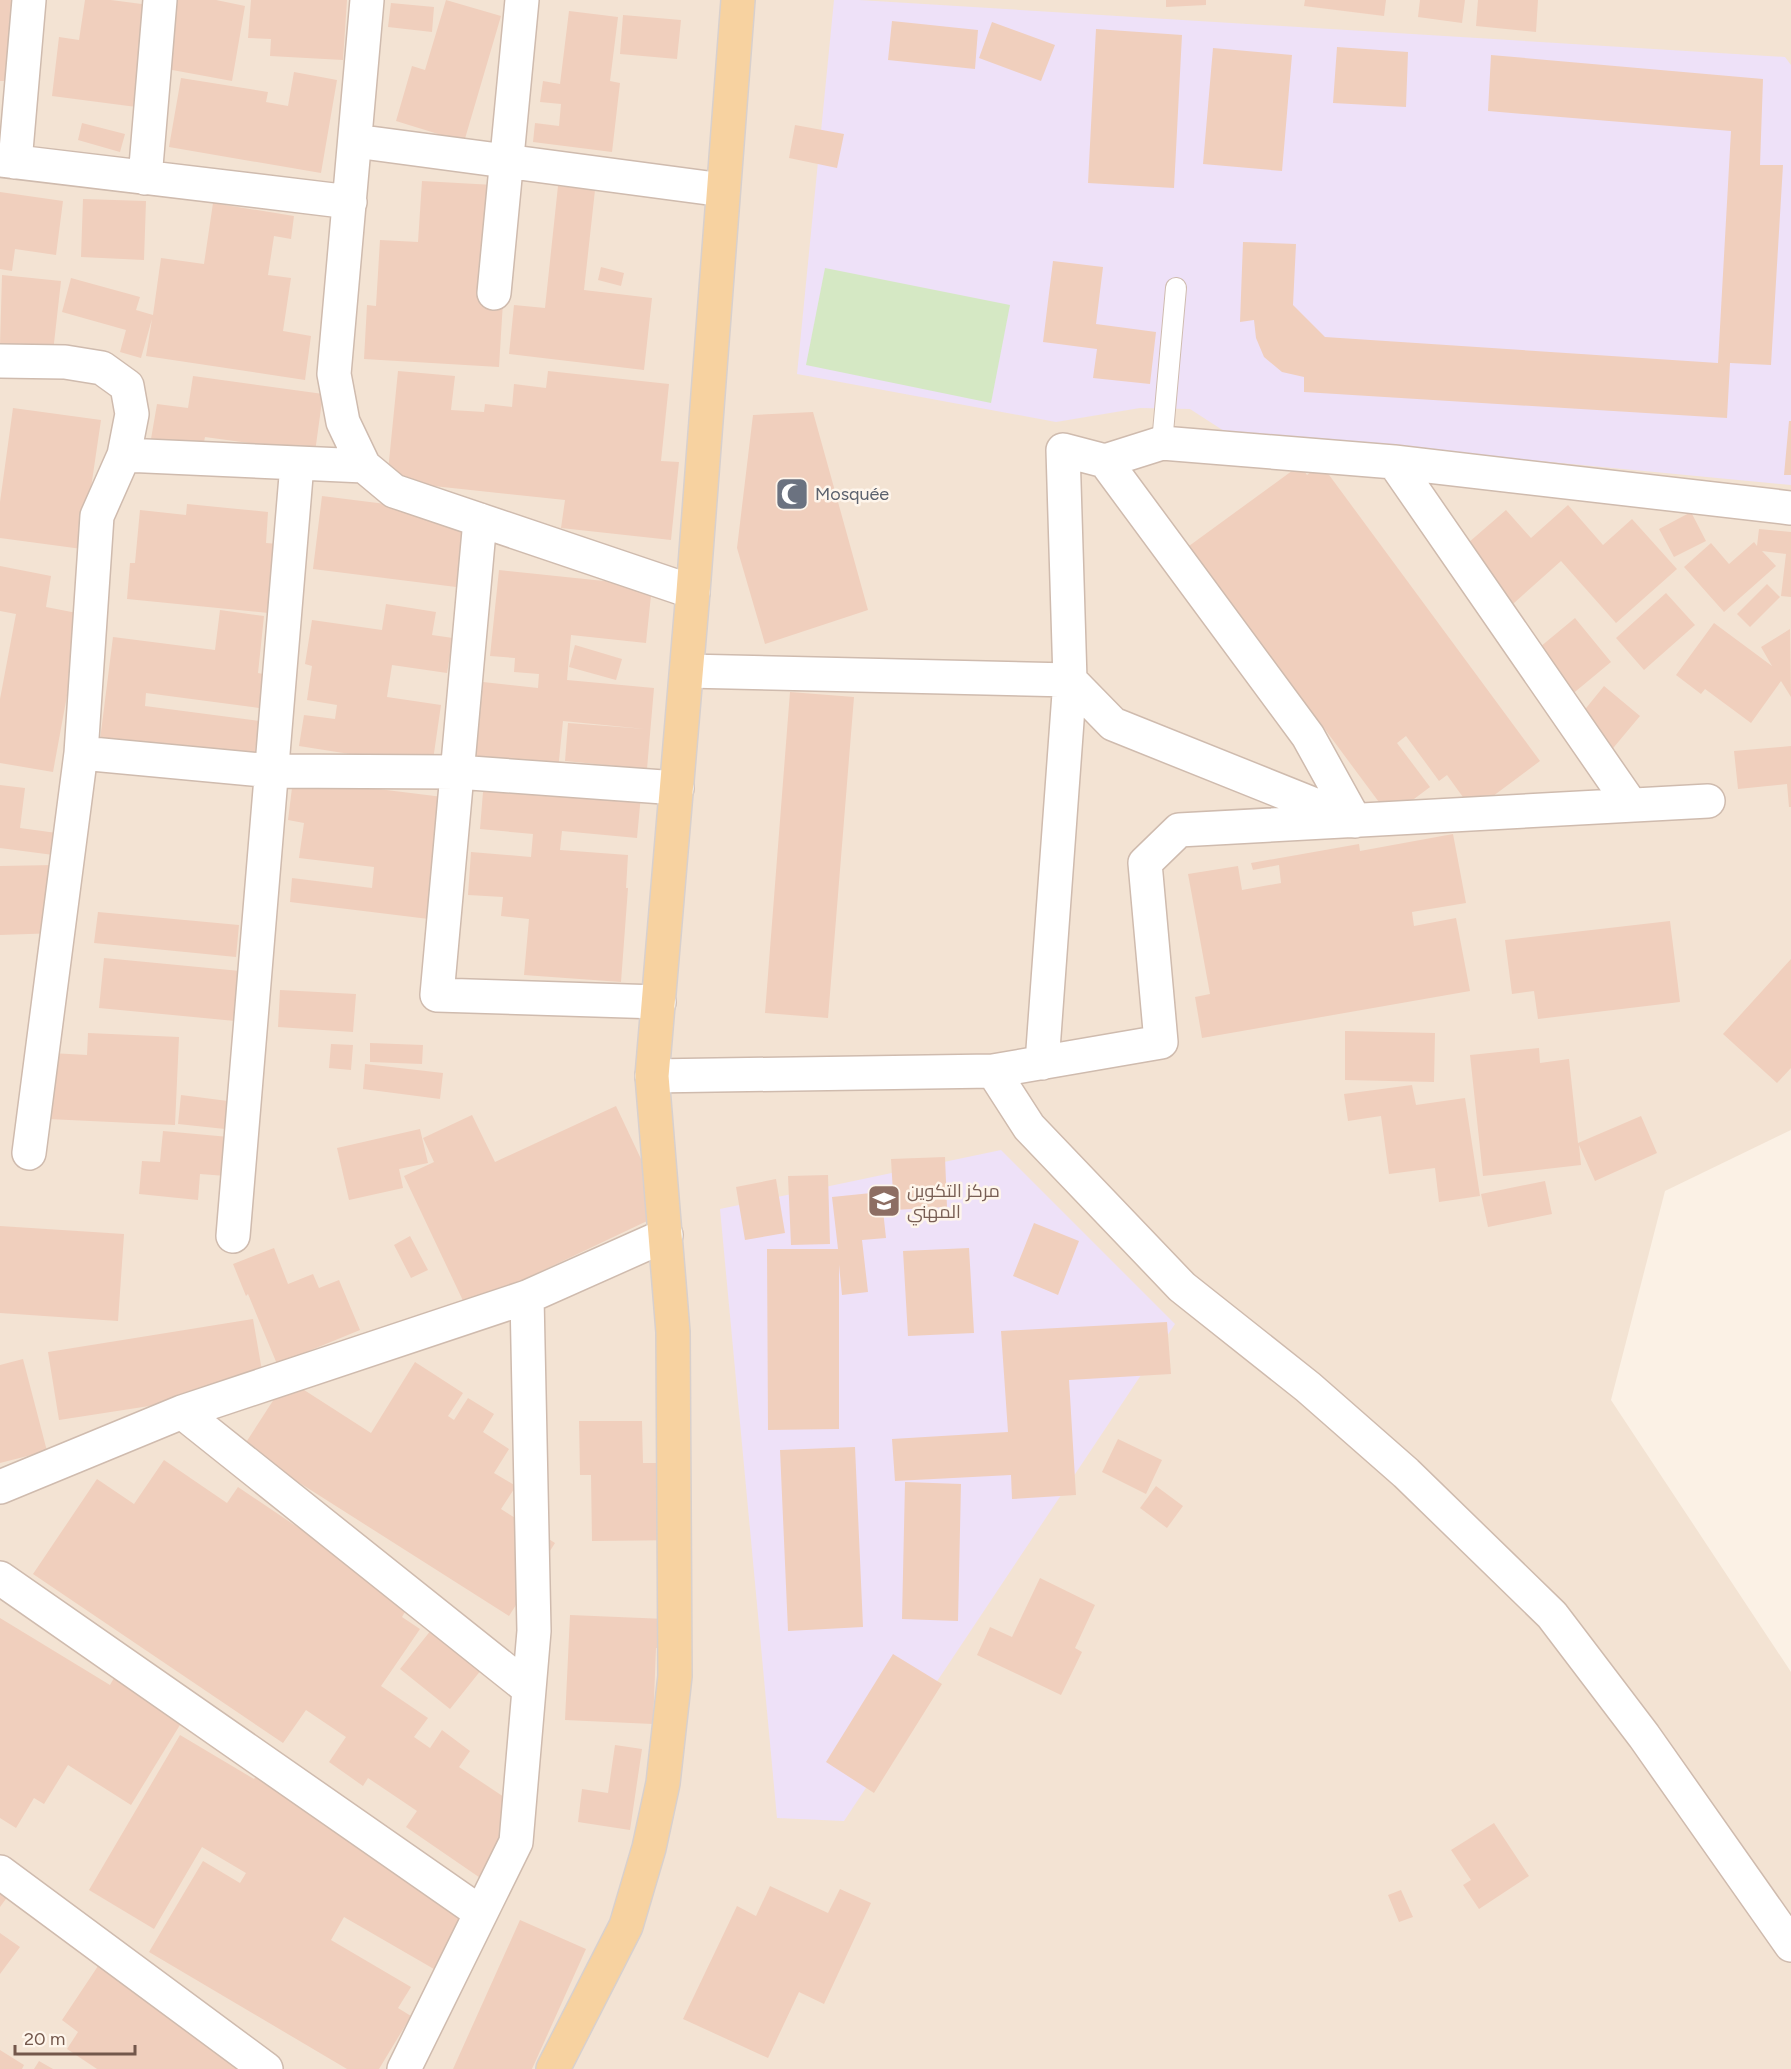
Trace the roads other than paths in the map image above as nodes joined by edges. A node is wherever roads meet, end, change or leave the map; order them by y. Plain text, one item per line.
1 (29, 0) edge
2 (160, 0) edge
3 (368, 0) edge
4 (522, 0) edge
5 (733, 0) edge
6 (355, 141) junction
7 (7, 161) edge
8 (507, 161) junction
9 (145, 178) junction
10 (723, 190) junction
11 (350, 202) junction
12 (1176, 288) dead end
13 (495, 293) dead end
14 (0, 361) edge
15 (1162, 443) junction
16 (124, 455) junction
17 (1105, 461) junction
18 (1394, 462) junction
19 (297, 464) junction
20 (364, 466) junction
21 (1791, 508) edge
22 (480, 520) junction
23 (693, 591) junction
24 (687, 671) junction
25 (1070, 680) junction
26 (81, 753) junction
27 (272, 771) junction
28 (457, 772) junction
29 (677, 788) junction
30 (1708, 801) dead end
31 (1631, 805) junction
32 (1355, 821) junction
33 (659, 1002) junction
34 (1042, 1063) junction
35 (993, 1071) junction
36 (652, 1076) junction
37 (29, 1153) dead end
38 (666, 1235) junction
39 (233, 1236) dead end
40 (527, 1298) junction
41 (182, 1412) junction
42 (0, 1486) edge
43 (0, 1578) edge
44 (529, 1689) junction
45 (0, 1872) edge
46 (481, 1913) junction
47 (1791, 1945) edge
48 (266, 2069) edge
49 (404, 2069) edge
50 (553, 2069) edge

1 - 7 street
2 - 9 street
3 - 6 street
4 - 8 street
5 - 10 main road
6 - 8 street
6 - 11 street
7 - 9 street
8 - 10 street
8 - 13 street
9 - 11 street
10 - 23 main road
11 - 20 street
12 - 15 lane
14 - 16 street
15 - 17 street
15 - 18 street
16 - 19 street
16 - 26 street
17 - 25 street
17 - 32 street
18 - 21 street
18 - 31 street
19 - 20 street
19 - 27 street
20 - 22 street
22 - 23 street
22 - 28 street
23 - 24 main road
24 - 25 street
24 - 29 main road
25 - 32 street
25 - 34 street
26 - 27 street
26 - 37 street
27 - 28 street
27 - 39 street
28 - 29 street
28 - 33 street
29 - 33 main road
30 - 31 street
31 - 32 street
32 - 34 street
33 - 36 main road
34 - 35 street
35 - 36 street
35 - 47 street
36 - 38 main road
38 - 40 street
38 - 50 main road
40 - 41 street
40 - 44 street
41 - 42 street
41 - 44 street
43 - 46 street
44 - 46 street
45 - 48 street
46 - 49 street

